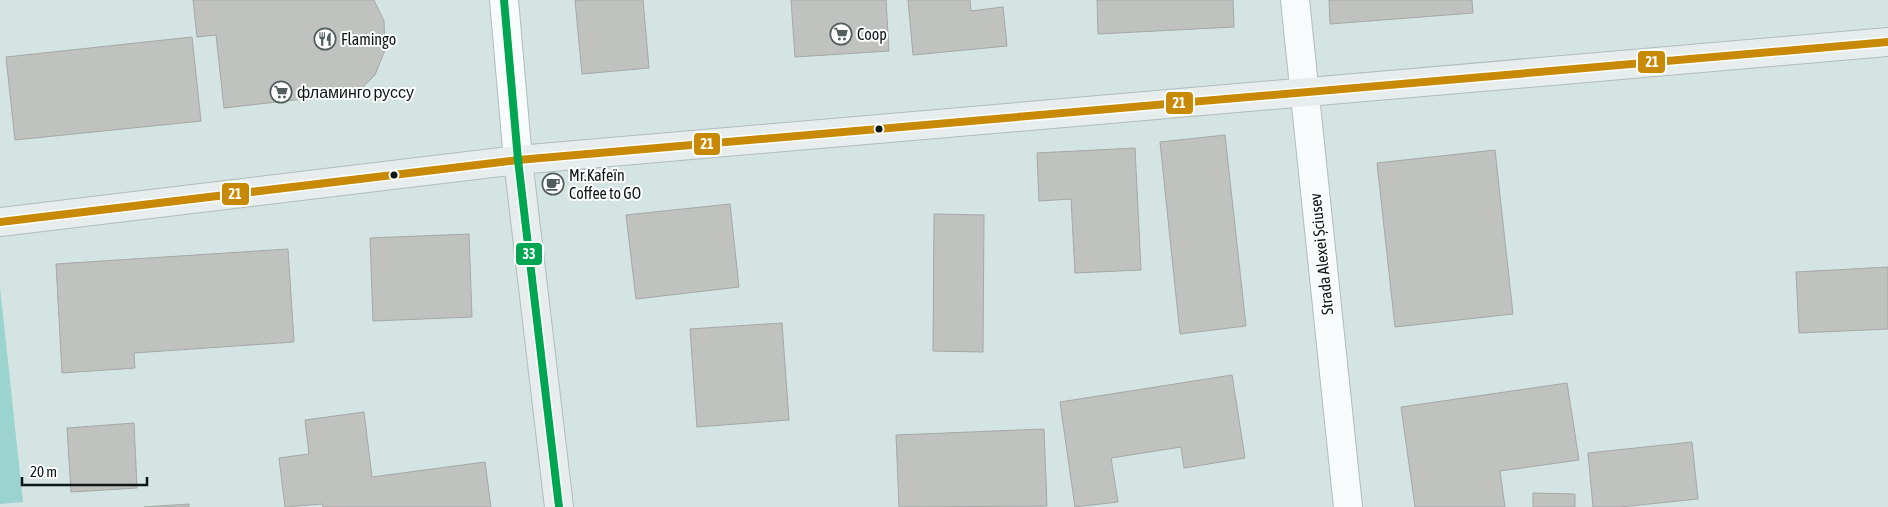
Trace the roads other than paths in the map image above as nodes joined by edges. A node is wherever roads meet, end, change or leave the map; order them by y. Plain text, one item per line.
1 (504, 0) edge
2 (1295, 0) edge
3 (1888, 42) edge
4 (1303, 91) junction
5 (518, 160) junction
6 (0, 222) edge
7 (559, 507) edge
8 (1348, 507) edge

1 - 5 street
2 - 4 street, Strada Alexei Șciusev
3 - 4 main road
4 - 5 main road
4 - 8 street, Strada Alexei Șciusev
5 - 6 main road
5 - 7 main road

